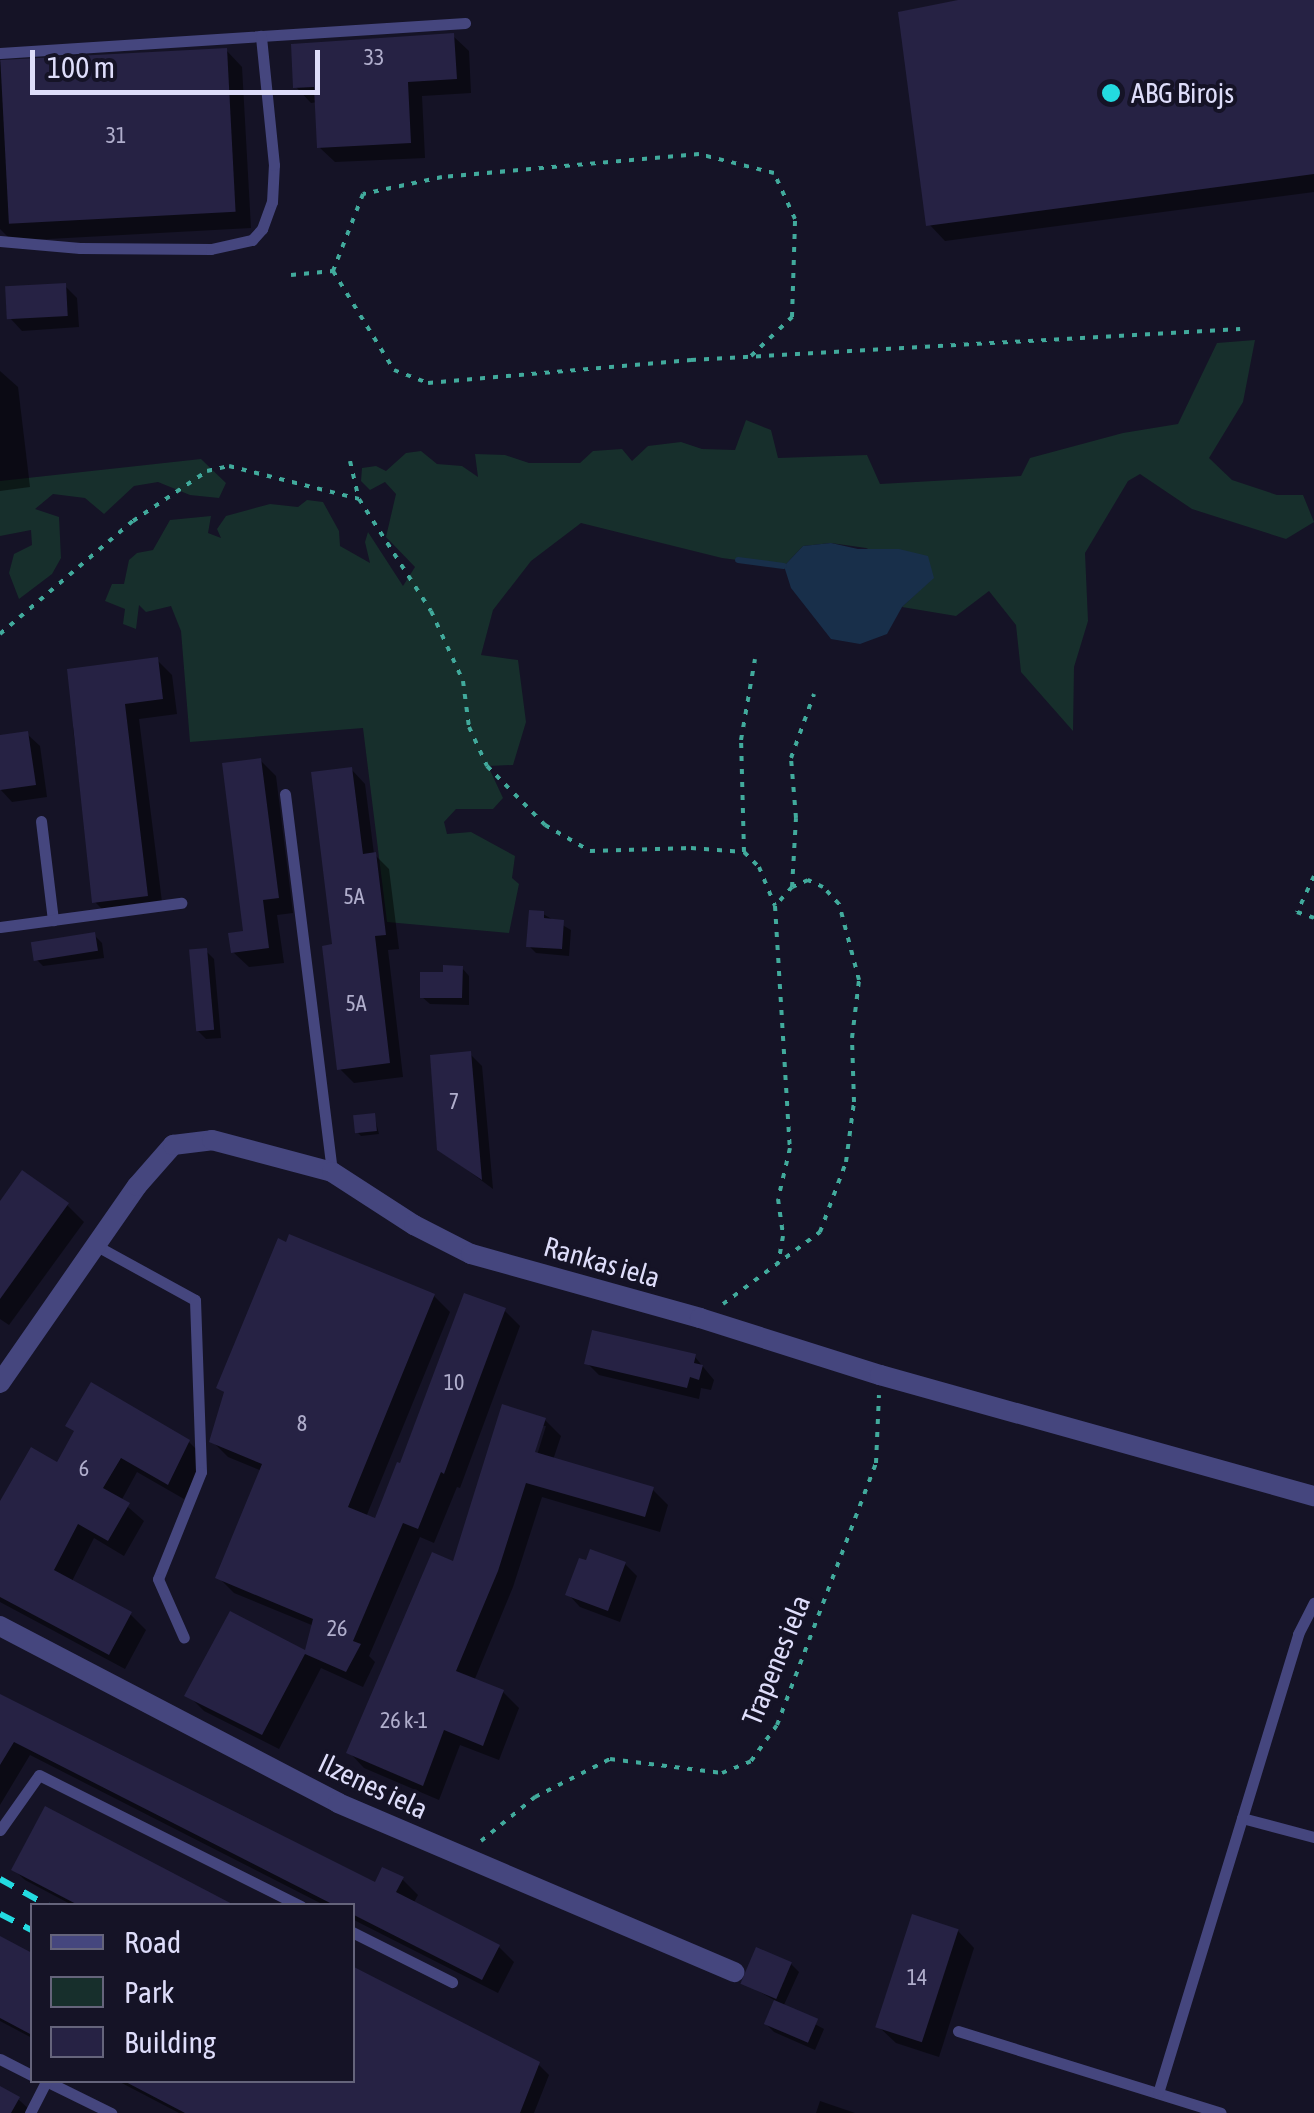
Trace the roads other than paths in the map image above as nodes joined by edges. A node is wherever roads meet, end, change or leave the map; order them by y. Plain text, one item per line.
1 (465, 23) dead end
2 (262, 36) junction
3 (0, 53) edge
4 (0, 241) edge
5 (285, 794) dead end
6 (41, 821) dead end
7 (181, 903) dead end
8 (53, 920) junction
9 (0, 926) edge
10 (332, 1172) junction
11 (95, 1245) junction
12 (0, 1384) edge
13 (1314, 1496) edge
14 (1314, 1603) edge
15 (0, 1626) edge
16 (184, 1638) dead end
17 (1242, 1818) junction
18 (0, 1830) edge
19 (1314, 1837) edge
20 (294, 1903) edge
21 (355, 1934) edge
22 (734, 1972) dead end
23 (452, 1982) dead end
24 (958, 2031) dead end
25 (0, 2059) edge
26 (30, 2074) edge
27 (45, 2083) edge
28 (50, 2083) edge
29 (1158, 2093) junction
30 (30, 2113) edge
31 (112, 2113) edge
32 (1221, 2113) edge

1 - 2 lane
2 - 3 lane
2 - 4 lane
5 - 10 lane
6 - 8 lane
7 - 8 lane
8 - 9 lane
10 - 11 street, Rankas iela
10 - 13 street, Rankas iela
11 - 12 street, Rankas iela
11 - 16 lane
14 - 17 lane
15 - 22 street, Ilzenes iela
17 - 19 lane
17 - 29 lane
18 - 20 lane
21 - 23 lane
24 - 29 lane
25 - 26 lane
27 - 30 lane
28 - 31 lane
29 - 32 lane

